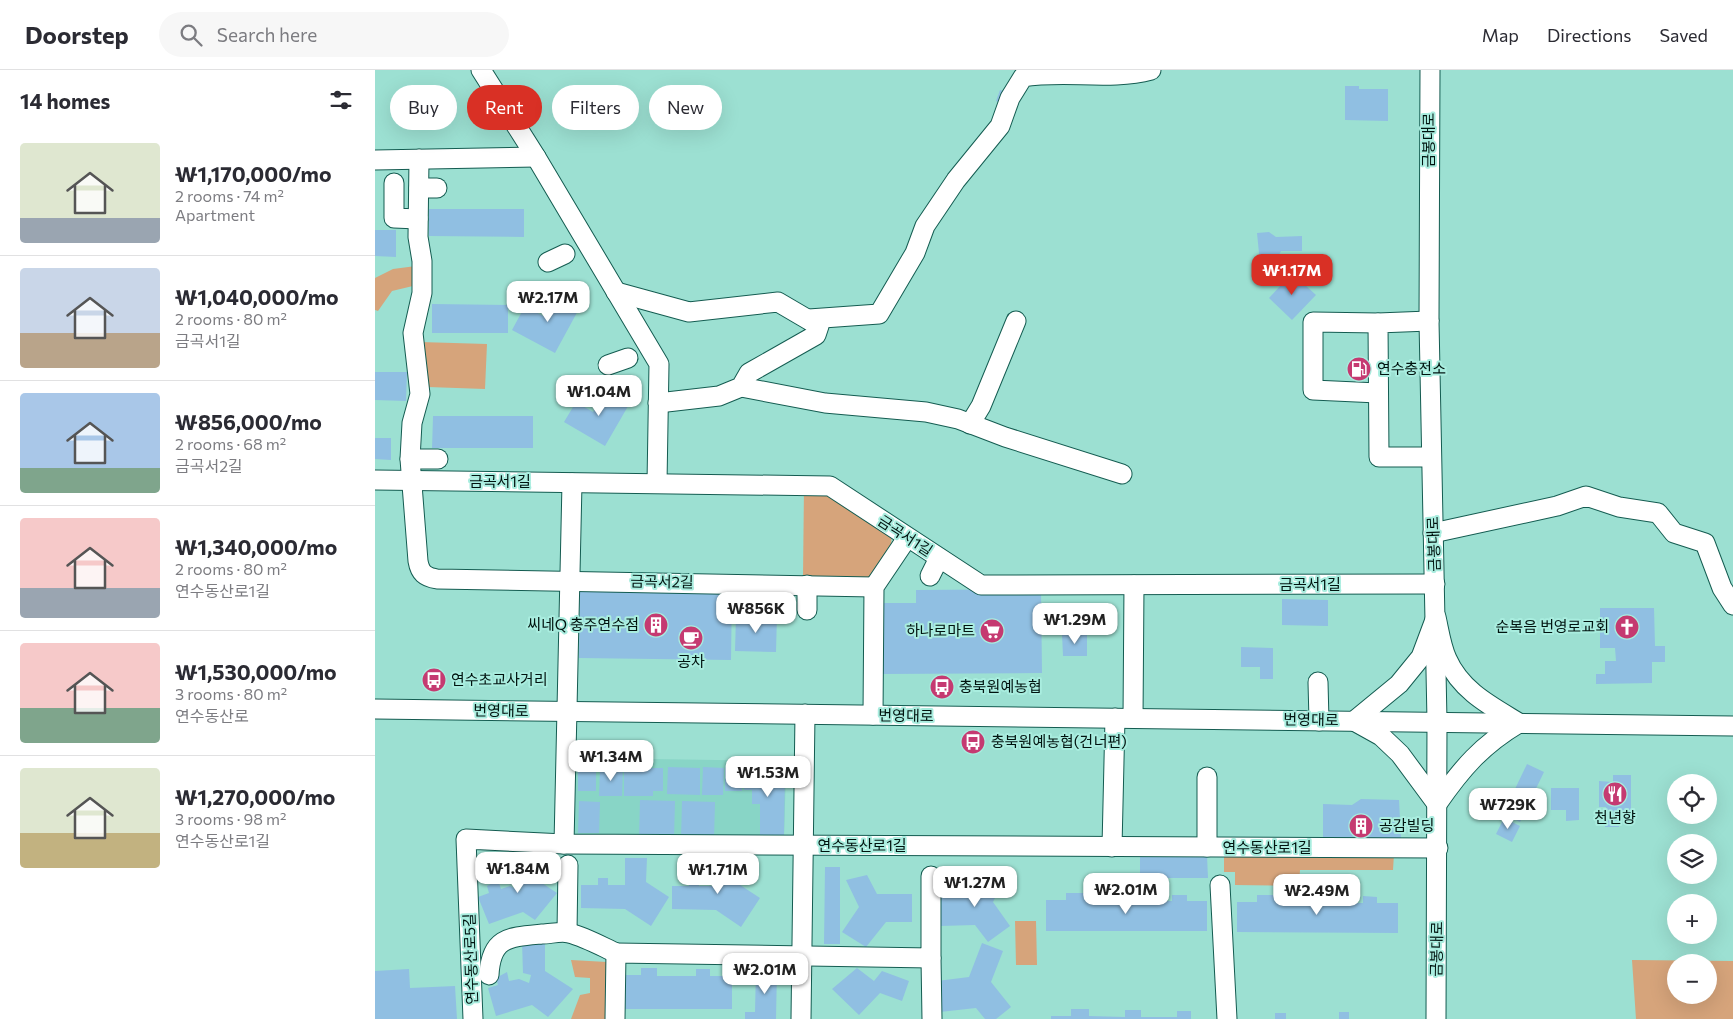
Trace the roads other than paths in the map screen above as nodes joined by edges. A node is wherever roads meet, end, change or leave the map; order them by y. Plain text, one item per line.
1 (481, 70) edge
2 (1151, 70) edge
3 (1429, 70) edge
4 (536, 157) junction
5 (419, 159) junction
6 (375, 160) edge
7 (394, 183) dead end
8 (418, 219) junction
9 (565, 254) dead end
10 (548, 262) dead end
11 (616, 292) junction
12 (809, 319) junction
13 (1429, 321) junction
14 (1016, 322) dead end
15 (1378, 322) junction
16 (627, 358) dead end
17 (609, 365) dead end
18 (741, 386) junction
19 (1378, 392) junction
20 (658, 403) junction
21 (970, 424) junction
22 (1430, 457) junction
23 (409, 459) junction
24 (438, 459) dead end
25 (1122, 474) dead end
26 (375, 480) edge
27 (413, 482) junction
28 (572, 483) junction
29 (657, 483) junction
30 (1433, 533) junction
31 (907, 538) junction
32 (939, 558) junction
33 (930, 576) dead end
34 (570, 580) junction
35 (1435, 584) junction
36 (1134, 585) junction
37 (807, 586) junction
38 (874, 587) junction
39 (1733, 605) edge
40 (807, 610) dead end
41 (1436, 617) junction
42 (1318, 682) dead end
43 (375, 709) edge
44 (567, 711) junction
45 (805, 714) junction
46 (873, 715) junction
47 (1124, 718) junction
48 (1319, 721) junction
49 (1354, 721) junction
50 (1437, 721) junction
51 (1519, 722) junction
52 (1733, 726) edge
53 (1207, 777) dead end
54 (1437, 804) junction
55 (466, 839) joint
56 (564, 844) junction
57 (804, 846) junction
58 (1113, 847) junction
59 (1207, 847) junction
60 (1438, 848) junction
61 (568, 865) dead end
62 (931, 876) dead end
63 (1220, 885) dead end
64 (567, 932) junction
65 (616, 953) junction
66 (802, 957) junction
67 (931, 958) junction
68 (489, 975) dead end
69 (473, 1019) edge
70 (615, 1019) edge
71 (801, 1019) edge
72 (932, 1019) edge
73 (1227, 1019) edge
74 (1436, 1019) edge

1 - 4 street
2 - 12 street
3 - 13 street, 금봉대로
4 - 5 street
4 - 11 street
5 - 6 street
5 - 8 street, 금곡서2길
7 - 8 street
8 - 23 street, 금곡서2길
9 - 10 street
11 - 12 street
11 - 20 street
12 - 18 street
13 - 15 street
13 - 22 street, 금봉대로
14 - 21 street
15 - 19 street
15 - 19 street
16 - 17 street
18 - 20 street
18 - 21 street
19 - 22 street
20 - 29 street
21 - 25 street
22 - 30 street, 금봉대로
23 - 24 street
23 - 27 street, 금곡서2길
26 - 27 street, 금곡서1길
27 - 28 street, 금곡서1길
27 - 34 street, 금곡서2길
28 - 29 street, 금곡서1길
28 - 34 street
29 - 31 street, 금곡서1길
30 - 35 street, 금봉대로
30 - 39 street
31 - 32 street, 금곡서1길
31 - 38 street
32 - 33 street
32 - 36 street, 금곡서1길
34 - 37 street, 금곡서2길
34 - 44 street
35 - 36 street, 금곡서1길
35 - 41 street, 금봉대로
36 - 47 street
37 - 38 street, 금곡서2길
37 - 40 street
38 - 46 street
41 - 49 street
41 - 50 street, 금봉대로
41 - 51 street
42 - 48 street
43 - 44 street, 번영대로
44 - 45 street, 번영대로
44 - 56 street
45 - 46 street, 번영대로
45 - 57 street
46 - 47 street, 번영대로
47 - 48 street, 번영대로
47 - 58 street
48 - 49 street, 번영대로
49 - 50 street, 번영대로
49 - 54 street
50 - 51 street, 번영대로
50 - 54 street, 금봉대로
51 - 52 street, 번영대로
51 - 54 street
53 - 59 street
54 - 60 street, 금봉대로
55 - 56 street, 연수동산로1길
55 - 69 street, 연수동산로5길
56 - 57 street, 연수동산로1길
57 - 58 street, 연수동산로1길
57 - 66 street
58 - 59 street, 연수동산로1길
59 - 60 street, 연수동산로1길
60 - 74 street, 금봉대로
61 - 64 street
62 - 67 street
63 - 73 street
64 - 65 street
64 - 68 street
65 - 66 street
65 - 70 street
66 - 67 street
66 - 71 street
67 - 72 street

